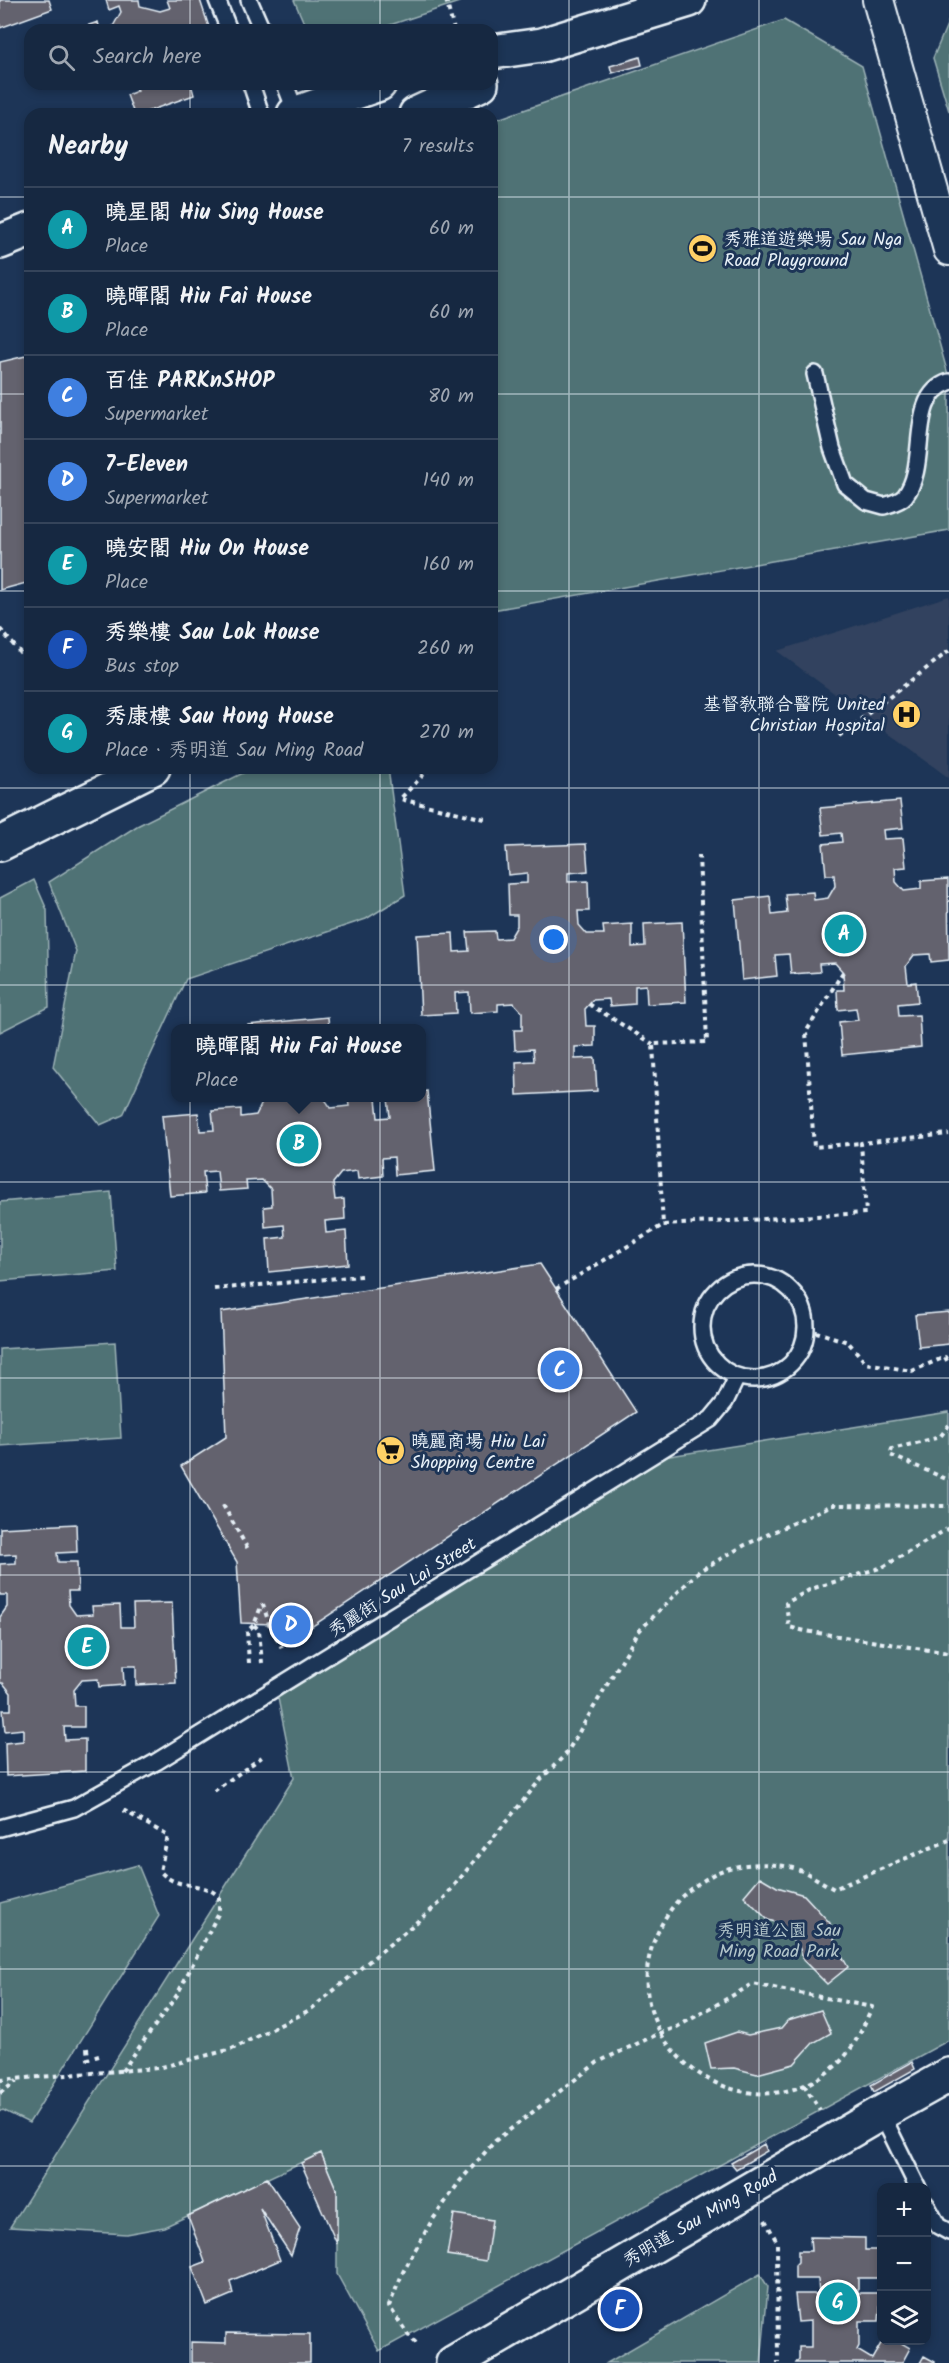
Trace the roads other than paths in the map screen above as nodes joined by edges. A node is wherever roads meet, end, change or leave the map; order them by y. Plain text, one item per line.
1 (217, 0) edge
2 (249, 0) edge
3 (689, 0) edge
4 (878, 0) edge
5 (227, 24) edge
6 (259, 24) edge
7 (542, 45) junction
8 (498, 50) edge
9 (498, 73) edge
10 (253, 90) edge
11 (287, 90) edge
12 (362, 90) edge
13 (468, 90) edge
14 (259, 108) edge
15 (293, 108) edge
16 (312, 108) edge
17 (429, 108) edge
18 (24, 232) edge
19 (0, 242) edge
20 (949, 250) edge
21 (815, 374) dead end
22 (949, 382) edge
23 (141, 774) edge
24 (0, 843) edge
25 (737, 1377) junction
26 (0, 1828) edge
27 (949, 2075) edge
28 (881, 2113) junction
29 (916, 2183) edge
30 (931, 2212) edge
31 (949, 2232) edge
32 (453, 2363) edge

1 - 5 lane
2 - 6 lane
3 - 7 main road
4 - 20 street
7 - 8 main road
7 - 9 main road
10 - 14 lane
11 - 15 lane
12 - 16 main road
13 - 17 main road
18 - 19 main road
21 - 22 lane
23 - 24 main road
25 - 25 lane
25 - 26 lane, 秀麗街 Sau Lai Street
27 - 28 main road, 秀明道 Sau Ming Road
28 - 29 lane
28 - 32 main road, 秀明道 Sau Ming Road
30 - 31 lane

